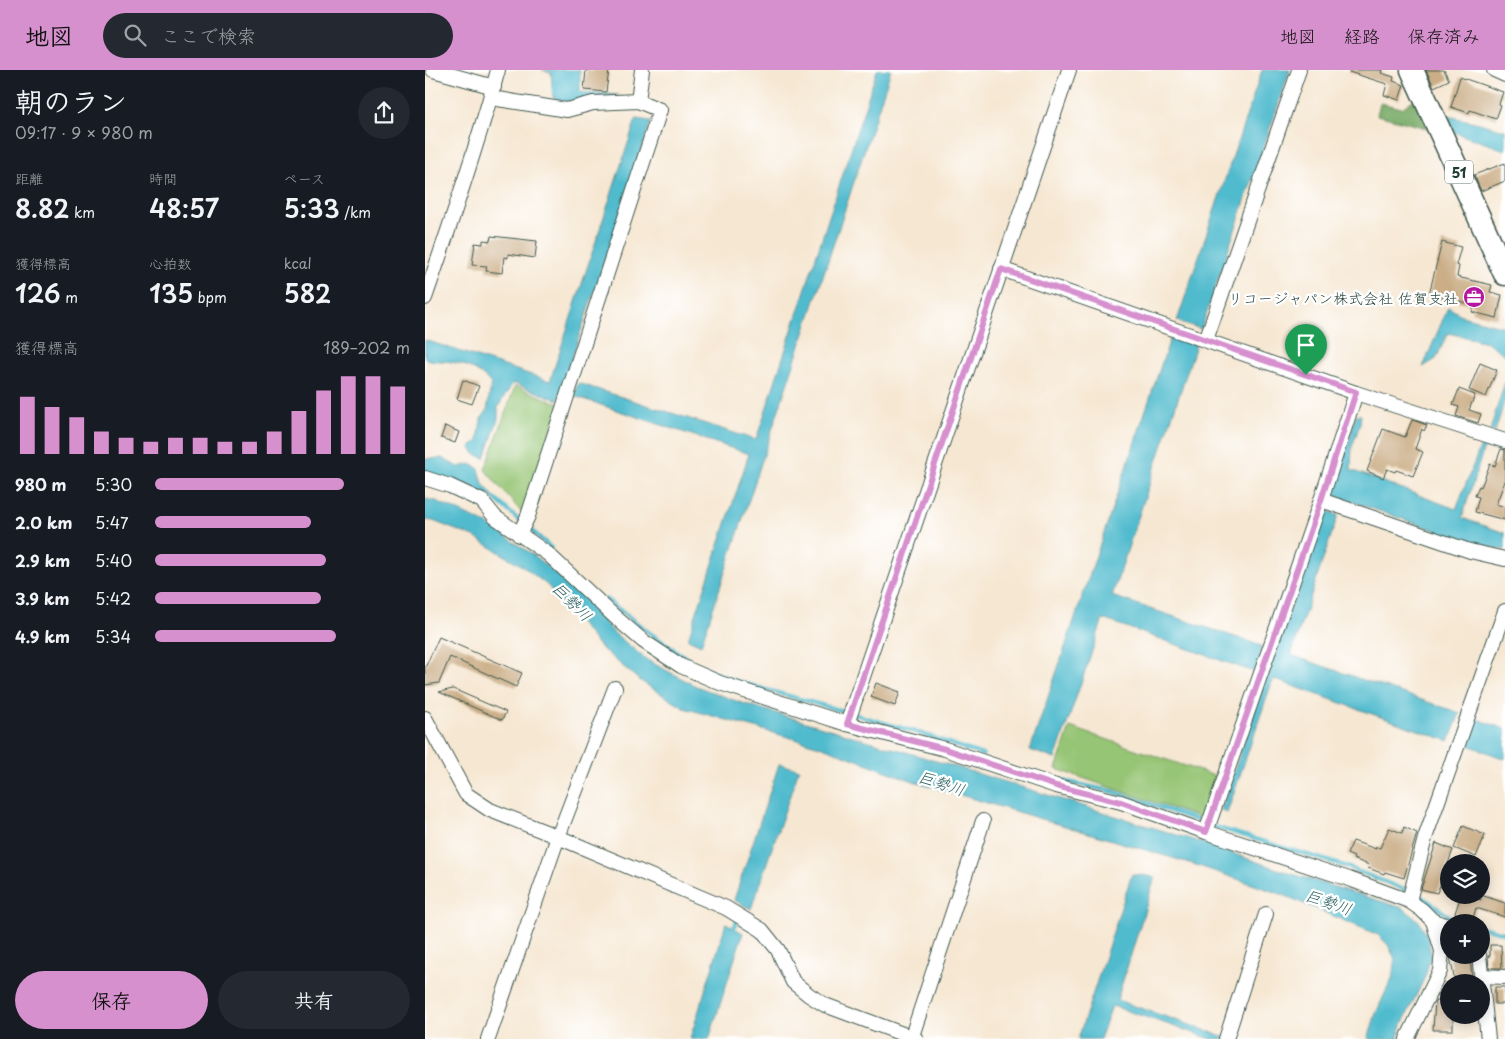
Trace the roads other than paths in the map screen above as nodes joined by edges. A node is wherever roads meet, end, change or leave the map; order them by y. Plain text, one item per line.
1 (433, 70) edge
2 (498, 70) edge
3 (642, 70) edge
4 (1069, 70) edge
5 (1299, 70) edge
6 (1412, 70) edge
7 (1494, 70) edge
8 (1505, 75) edge
9 (492, 92) junction
10 (638, 101) junction
11 (1001, 269) junction
12 (1505, 274) edge
13 (425, 298) edge
14 (1206, 340) junction
15 (1356, 392) junction
16 (1505, 441) edge
17 (425, 478) edge
18 (1321, 500) junction
19 (519, 535) junction
20 (1505, 559) edge
21 (1505, 611) edge
22 (615, 688) dead end
23 (425, 718) edge
24 (847, 724) junction
25 (983, 821) dead end
26 (1208, 827) junction
27 (558, 836) junction
28 (1411, 895) junction
29 (1266, 914) dead end
30 (1433, 921) junction
31 (1440, 923) edge
32 (1490, 976) edge
33 (1505, 977) edge
34 (1487, 1024) edge
35 (1227, 1037) edge
36 (913, 1038) edge
37 (488, 1039) edge
38 (1407, 1039) edge
39 (1488, 1039) edge

1 - 9 street
2 - 9 street
3 - 10 street
4 - 11 street
5 - 14 street
6 - 12 main road, 51
7 - 8 street
9 - 10 street
9 - 13 street
10 - 19 street
11 - 14 street
11 - 24 street
14 - 15 street
15 - 16 street
15 - 18 street
17 - 19 street
18 - 20 street
18 - 26 street
19 - 24 street
21 - 28 street
22 - 27 street
23 - 27 street
24 - 26 street
25 - 36 street
26 - 28 street
27 - 36 street
27 - 37 street
28 - 30 street
29 - 35 street
30 - 31 street
30 - 38 street
32 - 33 street
34 - 39 street

